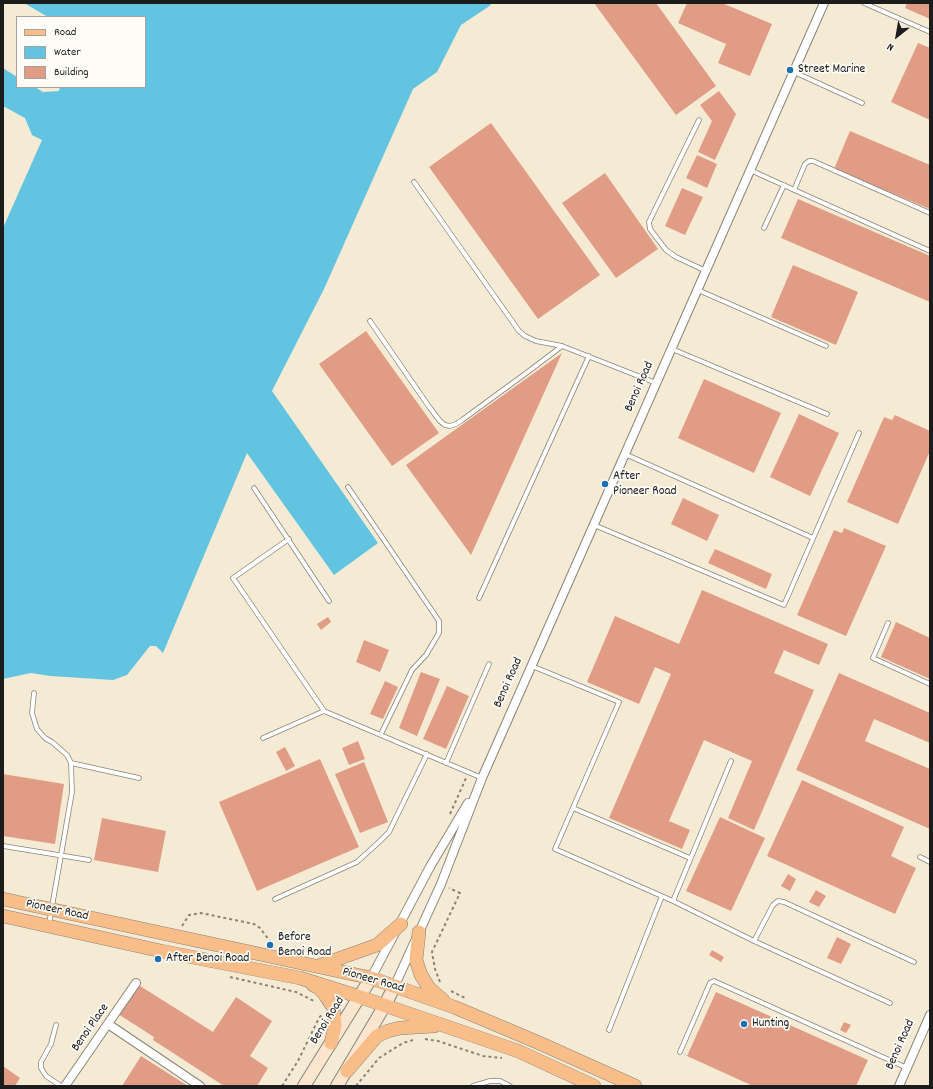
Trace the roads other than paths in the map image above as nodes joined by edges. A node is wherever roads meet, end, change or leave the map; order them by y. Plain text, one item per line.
1 (824, 3) edge
2 (864, 3) edge
3 (869, 4) edge
4 (930, 32) edge
5 (794, 72) junction
6 (862, 103) dead end
7 (698, 120) dead end
8 (750, 170) junction
9 (414, 182) dead end
10 (784, 185) junction
11 (794, 190) junction
12 (930, 213) edge
13 (764, 228) dead end
14 (930, 251) edge
15 (706, 271) junction
16 (698, 290) junction
17 (370, 320) dead end
18 (562, 346) junction
19 (826, 346) dead end
20 (672, 349) junction
21 (589, 356) junction
22 (656, 383) junction
23 (827, 414) dead end
24 (859, 433) dead end
25 (625, 454) junction
26 (348, 487) dead end
27 (254, 488) dead end
28 (594, 525) junction
29 (813, 538) junction
30 (289, 539) junction
31 (479, 598) dead end
32 (329, 601) dead end
33 (888, 623) dead end
34 (490, 664) dead end
35 (532, 666) junction
36 (930, 684) edge
37 (34, 693) dead end
38 (324, 710) junction
39 (381, 734) junction
40 (263, 738) dead end
41 (427, 754) junction
42 (731, 761) dead end
43 (71, 763) junction
44 (446, 763) junction
45 (139, 778) dead end
46 (482, 780) junction
47 (573, 808) junction
48 (3, 846) edge
49 (61, 855) junction
50 (920, 857) dead end
51 (690, 858) junction
52 (89, 860) dead end
53 (930, 862) edge
54 (662, 896) junction
55 (3, 899) edge
56 (275, 899) dead end
57 (673, 901) junction
58 (52, 909) junction
59 (3, 916) edge
60 (401, 924) junction
61 (49, 927) junction
62 (419, 932) junction
63 (754, 940) junction
64 (914, 962) dead end
65 (318, 966) junction
66 (300, 978) junction
67 (371, 978) junction
68 (136, 983) dead end
69 (395, 986) junction
70 (360, 997) junction
71 (890, 1003) dead end
72 (385, 1005) junction
73 (454, 1008) junction
74 (930, 1015) edge
75 (108, 1024) junction
76 (56, 1025) dead end
77 (446, 1026) junction
78 (609, 1030) dead end
79 (331, 1043) junction
80 (680, 1052) dead end
81 (907, 1068) junction
82 (348, 1071) junction
83 (61, 1086) edge
84 (65, 1086) edge
85 (200, 1086) edge
86 (304, 1086) edge
87 (337, 1086) edge
88 (473, 1086) edge
89 (510, 1086) edge
90 (594, 1086) edge
91 (635, 1086) edge
92 (899, 1086) edge

1 - 5 street, Benoi Road
2 - 3 lane
3 - 4 lane
5 - 6 lane
5 - 8 street, Benoi Road
7 - 15 lane
8 - 10 lane
8 - 15 street, Benoi Road
9 - 18 lane
10 - 11 lane
10 - 13 lane
11 - 12 lane
11 - 14 lane
15 - 16 street, Benoi Road
16 - 19 lane
16 - 20 street, Benoi Road
17 - 18 lane
18 - 21 lane
20 - 22 street, Benoi Road
20 - 23 lane
21 - 22 lane
21 - 31 lane
22 - 25 street, Benoi Road
24 - 29 lane
25 - 28 street, Benoi Road
25 - 29 lane
26 - 39 lane
27 - 30 lane
28 - 29 lane
28 - 35 street, Benoi Road
30 - 32 lane
30 - 38 lane
33 - 36 lane
34 - 44 lane
35 - 46 street, Benoi Road
35 - 47 lane
37 - 43 lane
38 - 39 lane
38 - 40 lane
39 - 41 lane
41 - 44 lane
41 - 56 lane
42 - 51 lane
43 - 45 lane
43 - 49 lane
44 - 46 lane
46 - 60 street, Benoi Road
46 - 62 street, Benoi Road
47 - 51 lane
47 - 54 lane
48 - 49 lane
49 - 52 lane
49 - 58 lane
50 - 53 lane
51 - 57 lane
54 - 57 lane
54 - 78 lane
55 - 58 main road, Pioneer Road
57 - 63 lane
58 - 61 lane
58 - 65 main road, Pioneer Road
59 - 61 main road, Pioneer Road
60 - 65 main road
60 - 67 street, Benoi Road
61 - 66 main road, Pioneer Road
62 - 69 street, Benoi Road
62 - 73 main road
63 - 64 lane
63 - 71 lane
65 - 67 main road, Pioneer Road
66 - 70 main road, Pioneer Road
66 - 79 main road
67 - 69 main road, Pioneer Road
67 - 70 main road, Benoi Road
68 - 75 street, Benoi Place
69 - 72 main road, Benoi Road
69 - 73 main road, Pioneer Road
70 - 72 main road, Pioneer Road
70 - 79 main road, Benoi Road
72 - 77 main road, Pioneer Road
72 - 82 main road, Benoi Road
73 - 91 main road, Pioneer Road
74 - 81 street, Benoi Road
75 - 84 street, Benoi Place
75 - 85 street
76 - 83 lane
77 - 82 main road
77 - 90 main road, Pioneer Road
79 - 86 main road, Benoi Road
80 - 81 lane
81 - 92 street, Benoi Road
82 - 87 main road, Benoi Road
88 - 89 lane

